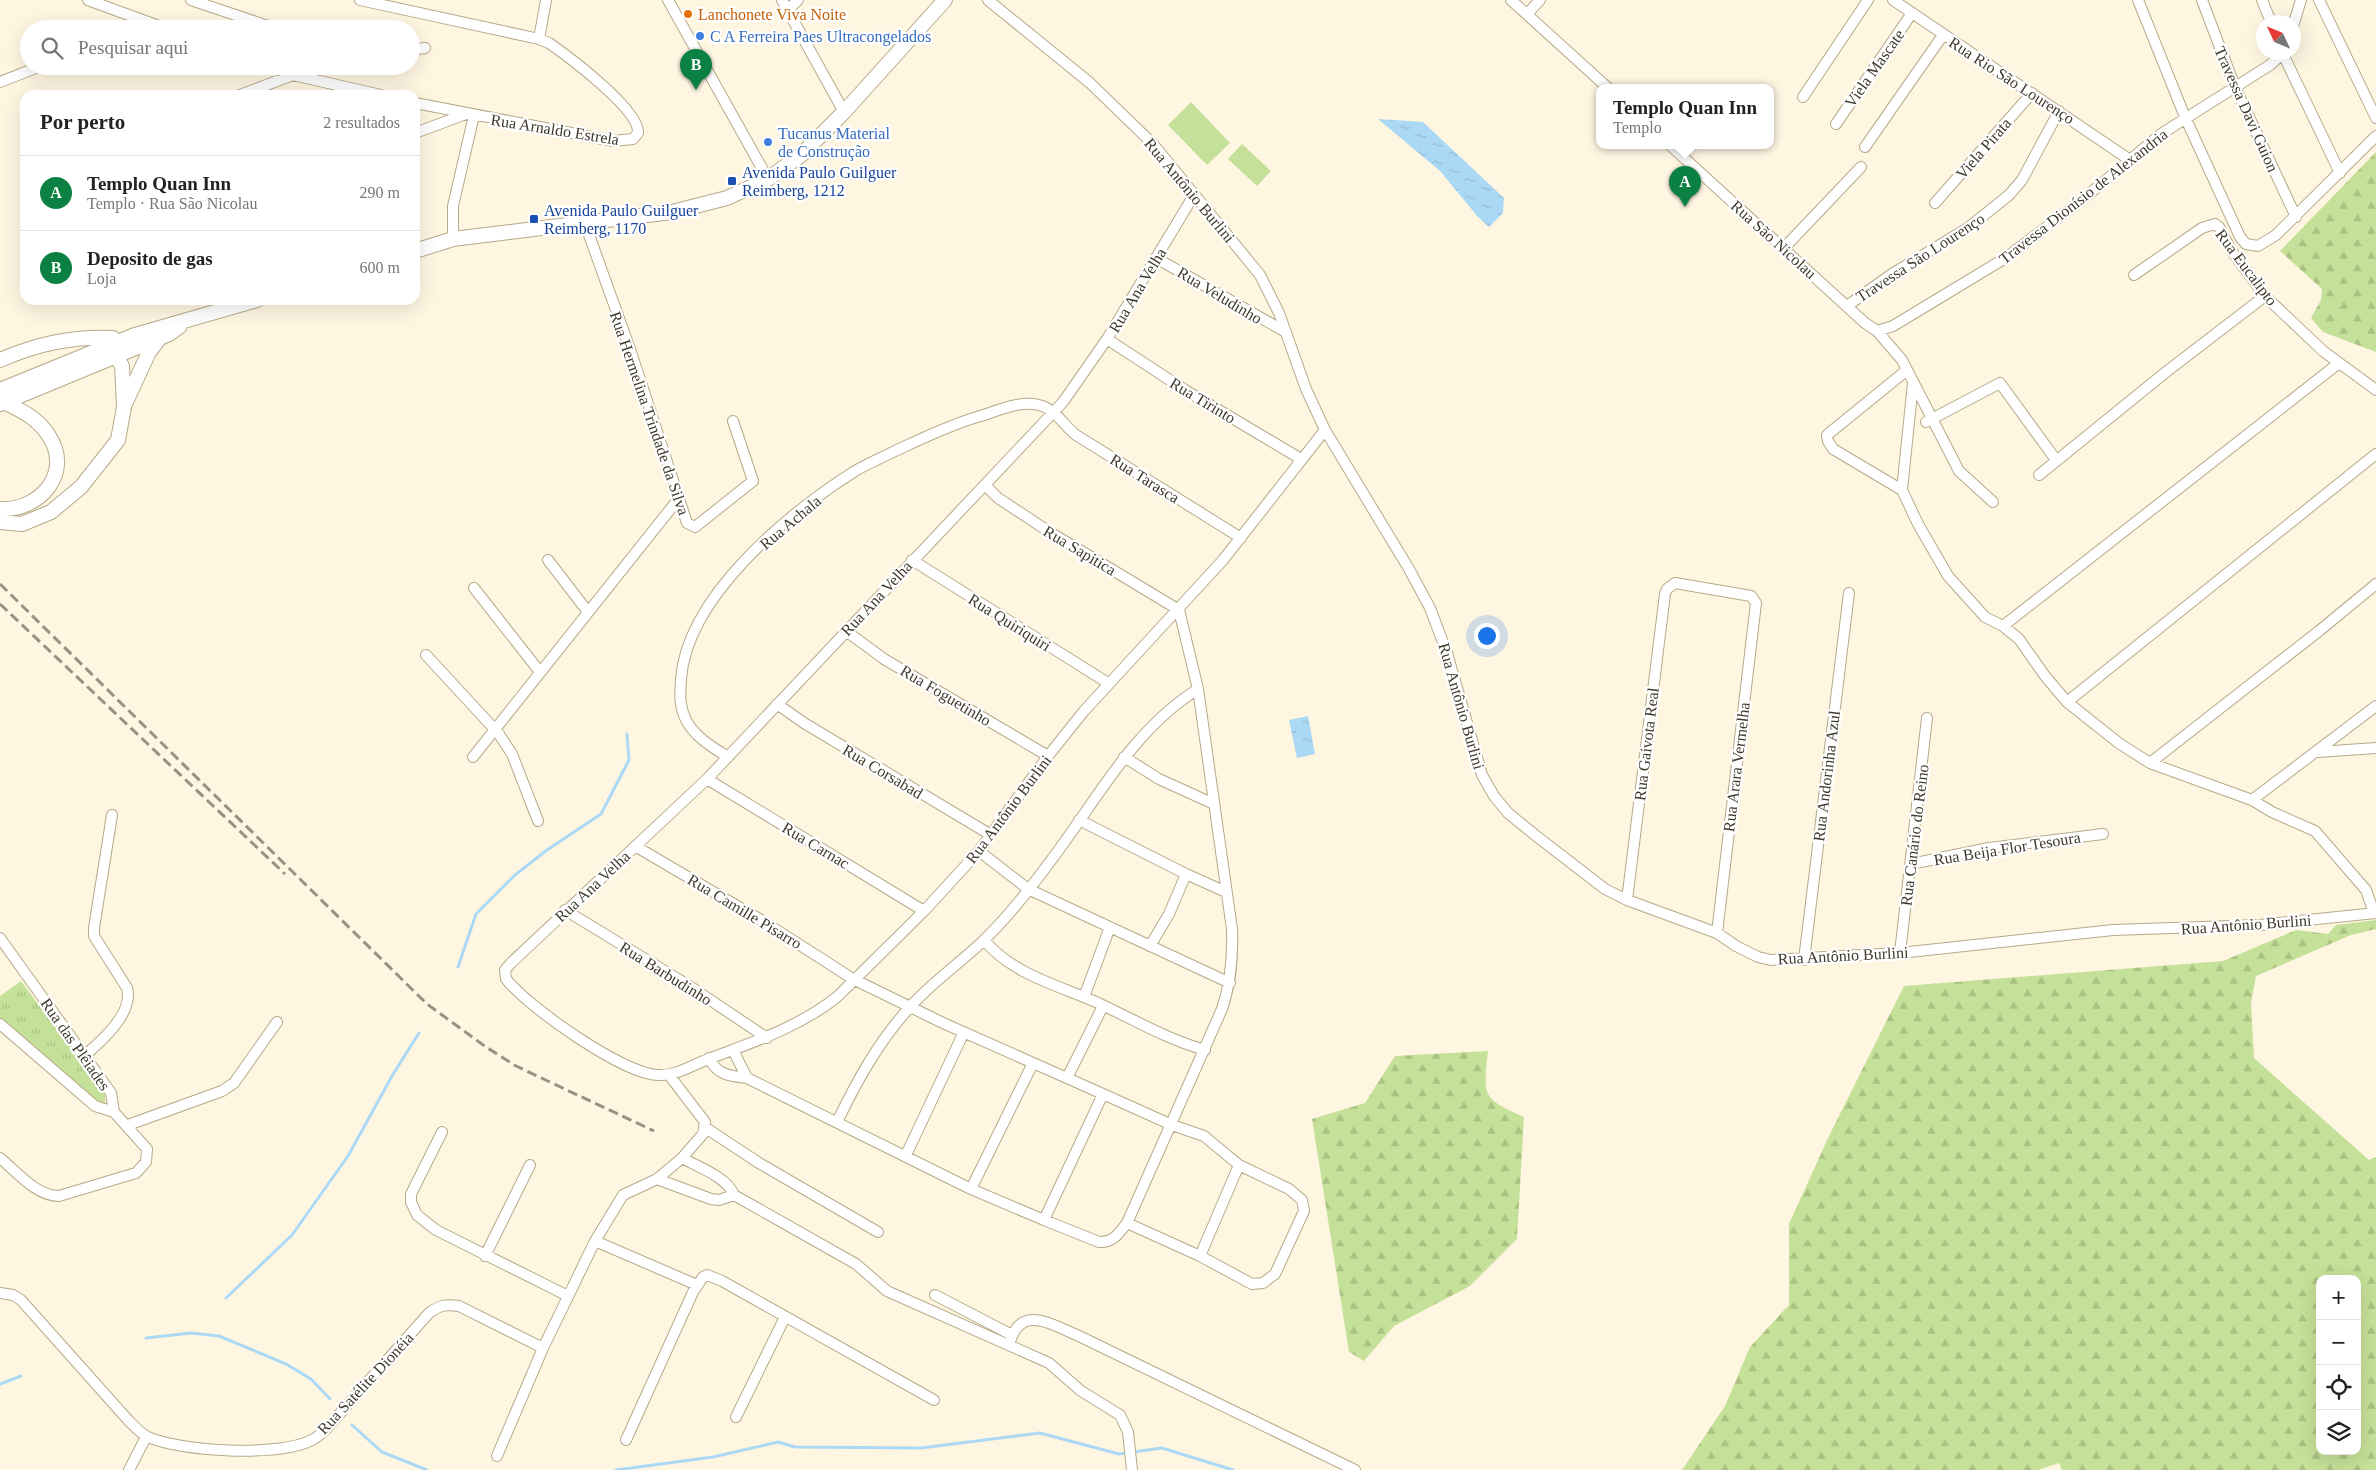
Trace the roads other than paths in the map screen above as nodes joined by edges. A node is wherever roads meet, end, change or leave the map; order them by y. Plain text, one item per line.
1 (88, 0) edge
2 (191, 0) edge
3 (360, 0) edge
4 (546, 0) edge
5 (668, 0) edge
6 (782, 0) edge
7 (798, 0) edge
8 (945, 0) edge
9 (988, 0) edge
10 (1511, 0) edge
11 (1540, 0) edge
12 (1868, 0) edge
13 (1893, 0) edge
14 (2138, 0) edge
15 (2202, 0) edge
16 (2262, 0) edge
17 (2301, 0) edge
18 (2319, 0) edge
19 (788, 10) junction
20 (1912, 13) junction
21 (1526, 14) junction
22 (2268, 15) edge
23 (2296, 15) edge
24 (144, 20) edge
25 (250, 20) edge
26 (1943, 34) junction
27 (539, 39) junction
28 (425, 48) dead end
29 (420, 49) edge
30 (2273, 60) edge
31 (2286, 60) edge
32 (20, 74) edge
33 (293, 75) joint
34 (0, 82) edge
35 (1604, 84) edge
36 (2235, 86) junction
37 (253, 90) edge
38 (359, 90) edge
39 (2032, 93) junction
40 (1803, 97) dead end
41 (420, 104) edge
42 (2059, 110) junction
43 (844, 112) junction
44 (470, 115) junction
45 (2185, 117) junction
46 (2376, 118) edge
47 (1836, 124) dead end
48 (420, 131) edge
49 (2376, 136) edge
50 (1865, 147) dead end
51 (1674, 149) edge
52 (2130, 160) junction
53 (1861, 167) dead end
54 (2340, 173) junction
55 (768, 179) junction
56 (1194, 195) junction
57 (1935, 203) dead end
58 (2296, 217) junction
59 (584, 221) junction
60 (454, 239) junction
61 (2247, 244) junction
62 (1784, 248) junction
63 (420, 249) edge
64 (1156, 258) junction
65 (2239, 261) junction
66 (2134, 275) dead end
67 (2265, 296) junction
68 (241, 305) edge
69 (1847, 306) junction
70 (182, 324) junction
71 (1284, 331) junction
72 (1877, 331) junction
73 (161, 338) junction
74 (1107, 339) junction
75 (110, 346) junction
76 (0, 360) edge
77 (2339, 363) junction
78 (1907, 370) junction
79 (1912, 383) junction
80 (2376, 390) edge
81 (1, 399) edge
82 (124, 407) junction
83 (1054, 412) junction
84 (1930, 420) junction
85 (733, 421) dead end
86 (1325, 430) junction
87 (2376, 454) edge
88 (1301, 459) junction
89 (2056, 460) junction
90 (2039, 474) dead end
91 (985, 485) junction
92 (1902, 490) junction
93 (680, 497) junction
94 (1992, 502) dead end
95 (0, 509) edge
96 (0, 522) edge
97 (1241, 538) junction
98 (548, 560) dead end
99 (912, 560) junction
100 (2376, 584) edge
101 (474, 588) dead end
102 (1849, 592) dead end
103 (1755, 600) joint
104 (1179, 610) junction
105 (588, 612) junction
106 (2003, 626) junction
107 (846, 631) junction
108 (426, 655) dead end
109 (540, 672) junction
110 (1108, 683) junction
111 (1198, 689) junction
112 (2067, 702) junction
113 (777, 704) junction
114 (2376, 706) edge
115 (1927, 718) dead end
116 (495, 730) junction
117 (2376, 748) edge
118 (2318, 752) junction
119 (1048, 756) junction
120 (473, 757) dead end
121 (728, 757) junction
122 (1124, 757) junction
123 (2150, 763) junction
124 (707, 779) junction
125 (2252, 800) junction
126 (1214, 804) junction
127 (112, 815) dead end
128 (1079, 820) junction
129 (538, 821) dead end
130 (2103, 834) dead end
131 (991, 835) junction
132 (635, 846) junction
133 (979, 851) junction
134 (1911, 864) junction
135 (1186, 874) junction
136 (1028, 889) junction
137 (1226, 892) junction
138 (1627, 900) junction
139 (565, 910) junction
140 (924, 911) junction
141 (2375, 913) edge
142 (1110, 927) junction
143 (1717, 933) junction
144 (0, 938) edge
145 (984, 940) junction
146 (1150, 946) junction
147 (1900, 953) junction
148 (1804, 960) junction
149 (511, 962) joint
150 (853, 979) junction
151 (1230, 983) junction
152 (1084, 997) junction
153 (1103, 1006) junction
154 (910, 1007) junction
155 (277, 1022) dead end
156 (0, 1024) edge
157 (964, 1032) junction
158 (767, 1038) junction
159 (733, 1050) junction
160 (1205, 1050) junction
161 (85, 1055) junction
162 (709, 1058) junction
163 (1033, 1063) junction
164 (669, 1075) junction
165 (747, 1078) junction
166 (1067, 1078) junction
167 (1103, 1094) junction
168 (114, 1112) junction
169 (837, 1122) junction
170 (128, 1125) junction
171 (1172, 1125) junction
172 (706, 1128) junction
173 (442, 1132) dead end
174 (906, 1155) junction
175 (0, 1158) edge
176 (682, 1158) junction
177 (530, 1165) dead end
178 (1239, 1165) junction
179 (657, 1179) junction
180 (971, 1190) junction
181 (734, 1195) junction
182 (1044, 1220) junction
183 (1127, 1223) junction
184 (878, 1232) dead end
185 (594, 1241) junction
186 (485, 1256) junction
187 (1200, 1256) junction
188 (697, 1285) junction
189 (0, 1293) edge
190 (936, 1295) dead end
191 (568, 1296) junction
192 (785, 1317) junction
193 (1010, 1340) junction
194 (543, 1348) junction
195 (934, 1400) dead end
196 (736, 1417) dead end
197 (146, 1437) junction
198 (626, 1440) dead end
199 (497, 1456) dead end
200 (129, 1470) edge
201 (1132, 1470) edge
202 (1355, 1470) edge

1 - 24 street
2 - 25 street
3 - 27 street, Rua Arnaldo Estrela
4 - 27 street
5 - 55 street
6 - 19 street
7 - 19 street
8 - 43 main road
9 - 56 street, Rua Antônio Burlini
10 - 21 street
11 - 21 street
12 - 40 street
13 - 20 street, Rua Rio São Lourenço
14 - 45 street
15 - 36 street, Travessa Davi Guion
16 - 22 street
17 - 23 street
18 - 46 street
19 - 43 street
20 - 26 street, Rua Rio São Lourenço
20 - 47 street, Viela Mascate
21 - 35 street
26 - 39 street, Rua Rio São Lourenço
26 - 50 street
27 - 44 street, Rua Arnaldo Estrela
28 - 29 street
30 - 36 street, Travessa Dionísio de Alexandria
31 - 54 street
32 - 34 street
33 - 37 street
33 - 38 street
36 - 45 street, Travessa Dionísio de Alexandria
36 - 58 street, Travessa Davi Guion
39 - 42 street, Rua Rio São Lourenço
39 - 57 street, Viela Pirata
41 - 44 street, Rua Arnaldo Estrela
42 - 52 street, Rua Rio São Lourenço
42 - 69 street, Travessa São Lourenço
43 - 55 main road
44 - 48 street
44 - 60 street
45 - 52 street, Travessa Dionísio de Alexandria
45 - 61 street
49 - 54 street
51 - 62 street, Rua São Nicolau
52 - 72 street, Travessa Dionísio de Alexandria
53 - 62 street
54 - 58 street
55 - 59 main road
56 - 64 street, Rua Ana Velha
56 - 71 street, Rua Antônio Burlini
58 - 61 street
59 - 60 main road
59 - 93 street, Rua Hermelina Trindade da Silva
60 - 63 main road
61 - 65 street
62 - 69 street, Rua São Nicolau
64 - 71 street, Rua Veludinho
64 - 74 street, Rua Ana Velha
65 - 66 street, Rua Eucalipto
65 - 67 street, Rua Eucalipto
67 - 77 street, Rua Eucalipto
67 - 89 street
68 - 70 main road
69 - 72 street, Rua São Nicolau
70 - 73 main road
70 - 75 main road
71 - 86 street, Rua Antônio Burlini
72 - 78 street, Rua São Nicolau
73 - 75 main road
73 - 82 main road
74 - 83 street, Rua Ana Velha
74 - 88 street, Rua Tirinto
75 - 76 main road
75 - 81 main road
75 - 82 main road
77 - 80 street, Rua Eucalipto
77 - 106 street
78 - 79 street, Rua São Nicolau
78 - 92 street
79 - 84 street, Rua São Nicolau
79 - 92 street
81 - 95 main road
82 - 96 main road
83 - 91 street, Rua Ana Velha
83 - 97 street, Rua Tarasca
83 - 121 street, Rua Achala
84 - 89 street
84 - 94 street, Rua São Nicolau
85 - 93 street, Rua Hermelina Trindade da Silva
86 - 88 street, Rua Antônio Burlini
86 - 138 street, Rua Antônio Burlini
87 - 112 street
88 - 97 street, Rua Antônio Burlini
89 - 90 street
91 - 99 street, Rua Ana Velha
91 - 104 street, Rua Sapitica
92 - 106 street
93 - 105 street
97 - 104 street, Rua Antônio Burlini
98 - 105 street
99 - 107 street, Rua Ana Velha
99 - 110 street, Rua Quiriquiri
100 - 123 street
101 - 109 street
102 - 148 street, Rua Andorinha Azul
103 - 138 street, Rua Gaivota Real
103 - 143 street, Rua Arara Vermelha
104 - 110 street, Rua Antônio Burlini
104 - 111 street
105 - 109 street
106 - 112 street
107 - 113 street, Rua Ana Velha
107 - 119 street, Rua Foguetinho
108 - 116 street
109 - 116 street
110 - 119 street, Rua Antônio Burlini
111 - 122 street
111 - 126 street
112 - 123 street
113 - 121 street, Rua Ana Velha
113 - 131 street, Rua Corsabad
114 - 118 street
115 - 134 street, Rua Canário do Reino
116 - 120 street
116 - 129 street
117 - 118 street
118 - 125 street
119 - 131 street, Rua Antônio Burlini
121 - 124 street, Rua Ana Velha
122 - 126 street
122 - 128 street
123 - 125 street
124 - 132 street, Rua Ana Velha
124 - 140 street, Rua Carnac
125 - 141 street
126 - 137 street
127 - 161 street
128 - 135 street
128 - 136 street
130 - 134 street, Rua Beija Flor Tesoura
131 - 133 street, Rua Antônio Burlini
132 - 139 street, Rua Ana Velha
132 - 150 street, Rua Camille Pisarro
133 - 136 street
133 - 140 street, Rua Antônio Burlini
134 - 147 street, Rua Canário do Reino
135 - 137 street
135 - 146 street
136 - 142 street
136 - 145 street
137 - 151 street
138 - 143 street, Rua Antônio Burlini
139 - 149 street, Rua Ana Velha
139 - 158 street, Rua Barbudinho
140 - 150 street, Rua Antônio Burlini
141 - 147 street, Rua Antônio Burlini
142 - 146 street
142 - 152 street
143 - 148 street, Rua Antônio Burlini
144 - 161 street, Rua das Plêiades
145 - 152 street
145 - 154 street
146 - 151 street
147 - 148 street, Rua Antônio Burlini
149 - 164 street, Rua Antônio Burlini
150 - 154 street, Rua Camille Pisarro
150 - 158 street, Rua Antônio Burlini
151 - 160 street
152 - 153 street
153 - 160 street
153 - 166 street
154 - 157 street, Rua Camille Pisarro
154 - 169 street
155 - 170 street
156 - 168 street
157 - 163 street, Rua Camille Pisarro
157 - 174 street
158 - 159 street, Rua Antônio Burlini
159 - 162 street, Rua Antônio Burlini
159 - 165 street
160 - 171 street
161 - 168 street, Rua das Plêiades
162 - 164 street, Rua Antônio Burlini
162 - 165 street
163 - 166 street, Rua Camille Pisarro
163 - 180 street
164 - 172 street
165 - 169 street
166 - 167 street, Rua Camille Pisarro
167 - 171 street, Rua Camille Pisarro
167 - 182 street
168 - 170 street, Rua das Plêiades
169 - 174 street
170 - 175 street, Rua das Plêiades
171 - 178 street, Rua Camille Pisarro
171 - 183 street
172 - 176 street
172 - 184 street
173 - 186 street
174 - 180 street
176 - 179 street
176 - 181 street
177 - 186 street
178 - 187 street
178 - 187 street, Rua Camille Pisarro
179 - 181 street
179 - 185 street
180 - 182 street
181 - 193 street
182 - 183 street
183 - 187 street, Rua Camille Pisarro
185 - 188 street
185 - 191 street
186 - 191 street
188 - 192 street
188 - 198 street
189 - 197 street, Rua Satélite Dionéia
190 - 193 street
191 - 194 street
192 - 195 street
192 - 196 street
193 - 201 street
193 - 202 street
194 - 197 street, Rua Satélite Dionéia
194 - 199 street
197 - 200 street

